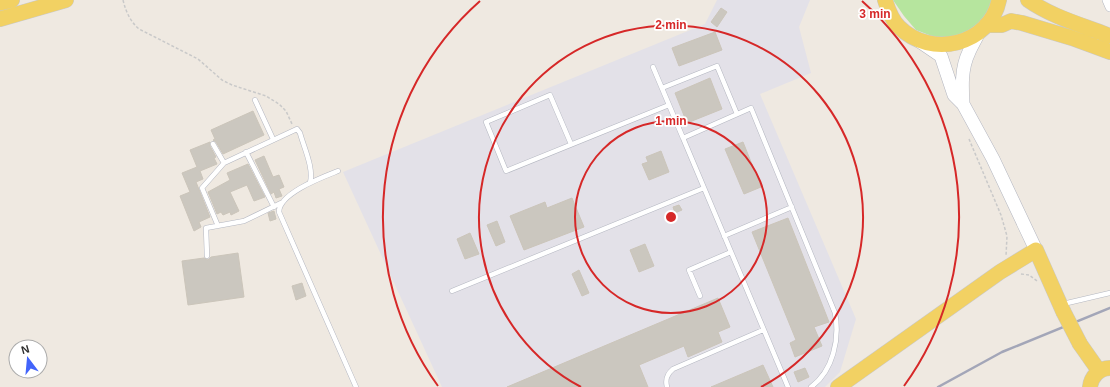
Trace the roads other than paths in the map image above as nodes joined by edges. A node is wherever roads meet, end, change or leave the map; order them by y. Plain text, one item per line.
1 (12, 0) edge
2 (66, 0) edge
3 (873, 0) edge
4 (999, 0) edge
5 (1028, 0) edge
6 (1107, 0) edge
7 (0, 3) edge
8 (887, 6) edge
9 (1110, 7) edge
10 (0, 18) edge
11 (983, 29) junction
12 (1110, 36) edge
13 (917, 40) junction
14 (1110, 52) edge
15 (653, 67) dead end
16 (662, 88) junction
17 (255, 100) dead end
18 (963, 104) junction
19 (669, 105) junction
20 (737, 114) junction
21 (683, 138) junction
22 (273, 139) junction
23 (213, 144) dead end
24 (571, 144) junction
25 (246, 152) junction
26 (224, 163) junction
27 (338, 172) dead end
28 (310, 183) junction
29 (704, 188) junction
30 (284, 202) junction
31 (274, 207) junction
32 (792, 207) junction
33 (218, 226) junction
34 (724, 236) junction
35 (1036, 250) junction
36 (731, 252) junction
37 (207, 256) dead end
38 (452, 291) dead end
39 (1110, 293) edge
40 (700, 296) dead end
41 (1062, 308) junction
42 (763, 330) junction
43 (1105, 369) edge
44 (356, 387) edge
45 (667, 387) edge
46 (788, 387) edge
47 (811, 387) edge
48 (838, 387) edge
49 (1090, 387) edge

1 - 7 main road
2 - 10 main road
3 - 8 main road
4 - 11 main road
5 - 12 main road
6 - 9 street
8 - 13 main road
11 - 13 main road
11 - 14 main road
11 - 18 main road
13 - 18 main road
15 - 16 lane
16 - 19 lane
16 - 20 lane
17 - 22 lane
18 - 35 main road
19 - 21 lane
19 - 24 lane
20 - 21 lane
20 - 32 lane
21 - 29 lane
22 - 25 lane
22 - 28 lane
23 - 26 lane
24 - 24 lane
25 - 26 lane
25 - 31 lane
26 - 33 lane
27 - 28 lane
28 - 30 lane
29 - 34 lane
29 - 38 lane
30 - 31 lane
30 - 44 lane
31 - 33 lane
32 - 34 lane
32 - 47 lane
33 - 37 lane
34 - 36 lane
35 - 41 main road
35 - 48 main road
36 - 40 lane
36 - 42 lane
39 - 41 lane
41 - 43 main road, bridge
42 - 45 lane
42 - 46 lane
43 - 49 main road

